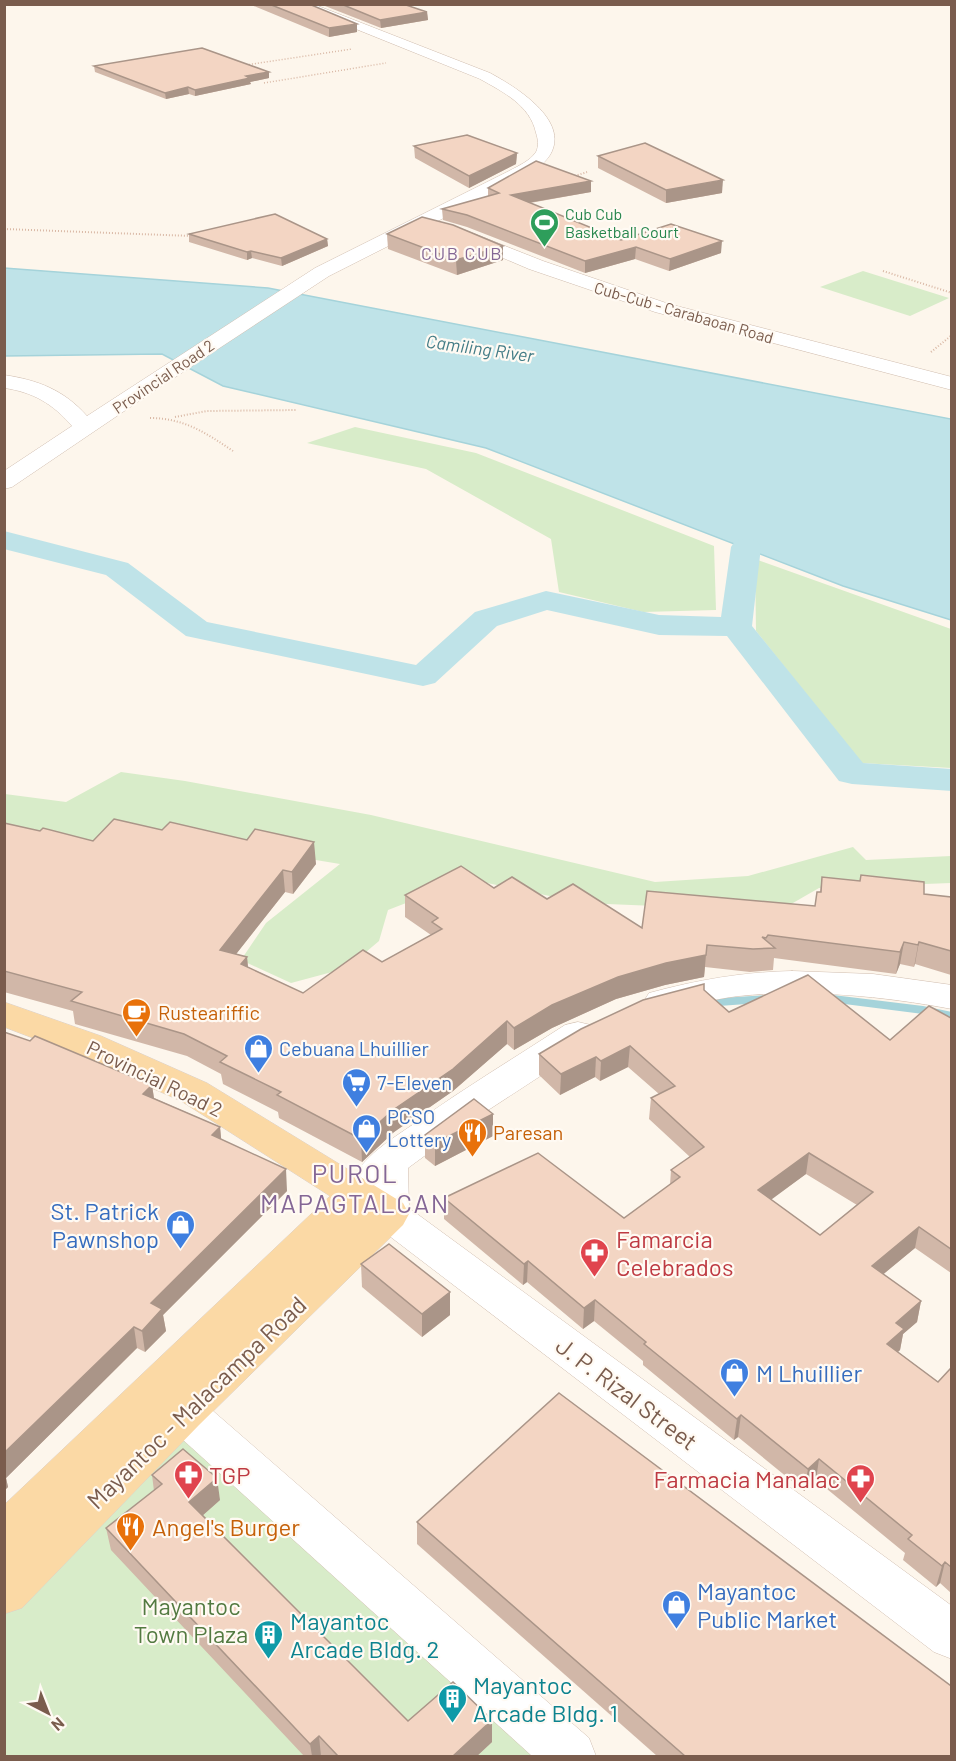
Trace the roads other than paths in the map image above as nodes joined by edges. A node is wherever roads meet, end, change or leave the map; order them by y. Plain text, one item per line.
1 (300, 4) edge
2 (422, 223) junction
3 (4, 381) edge
4 (951, 384) edge
5 (90, 426) junction
6 (4, 482) edge
7 (951, 997) edge
8 (4, 1014) edge
9 (373, 1205) junction
10 (170, 1400) junction
11 (4, 1537) edge
12 (4, 1592) edge
13 (951, 1636) edge
14 (570, 1756) edge

1 - 2 street, Provincial Road 2
2 - 4 street, Cub-Cub - Carabaoan Road
2 - 5 street, Provincial Road 2
3 - 5 street
5 - 6 street, Provincial Road 2
7 - 9 street
8 - 9 main road, Provincial Road 2
9 - 10 main road, Mayantoc - Malacampa Road
9 - 13 street, J. P. Rizal Street
10 - 11 main road, Mayantoc - Malacampa Road
10 - 12 main road, Mayantoc - Malacampa Road
10 - 14 street

